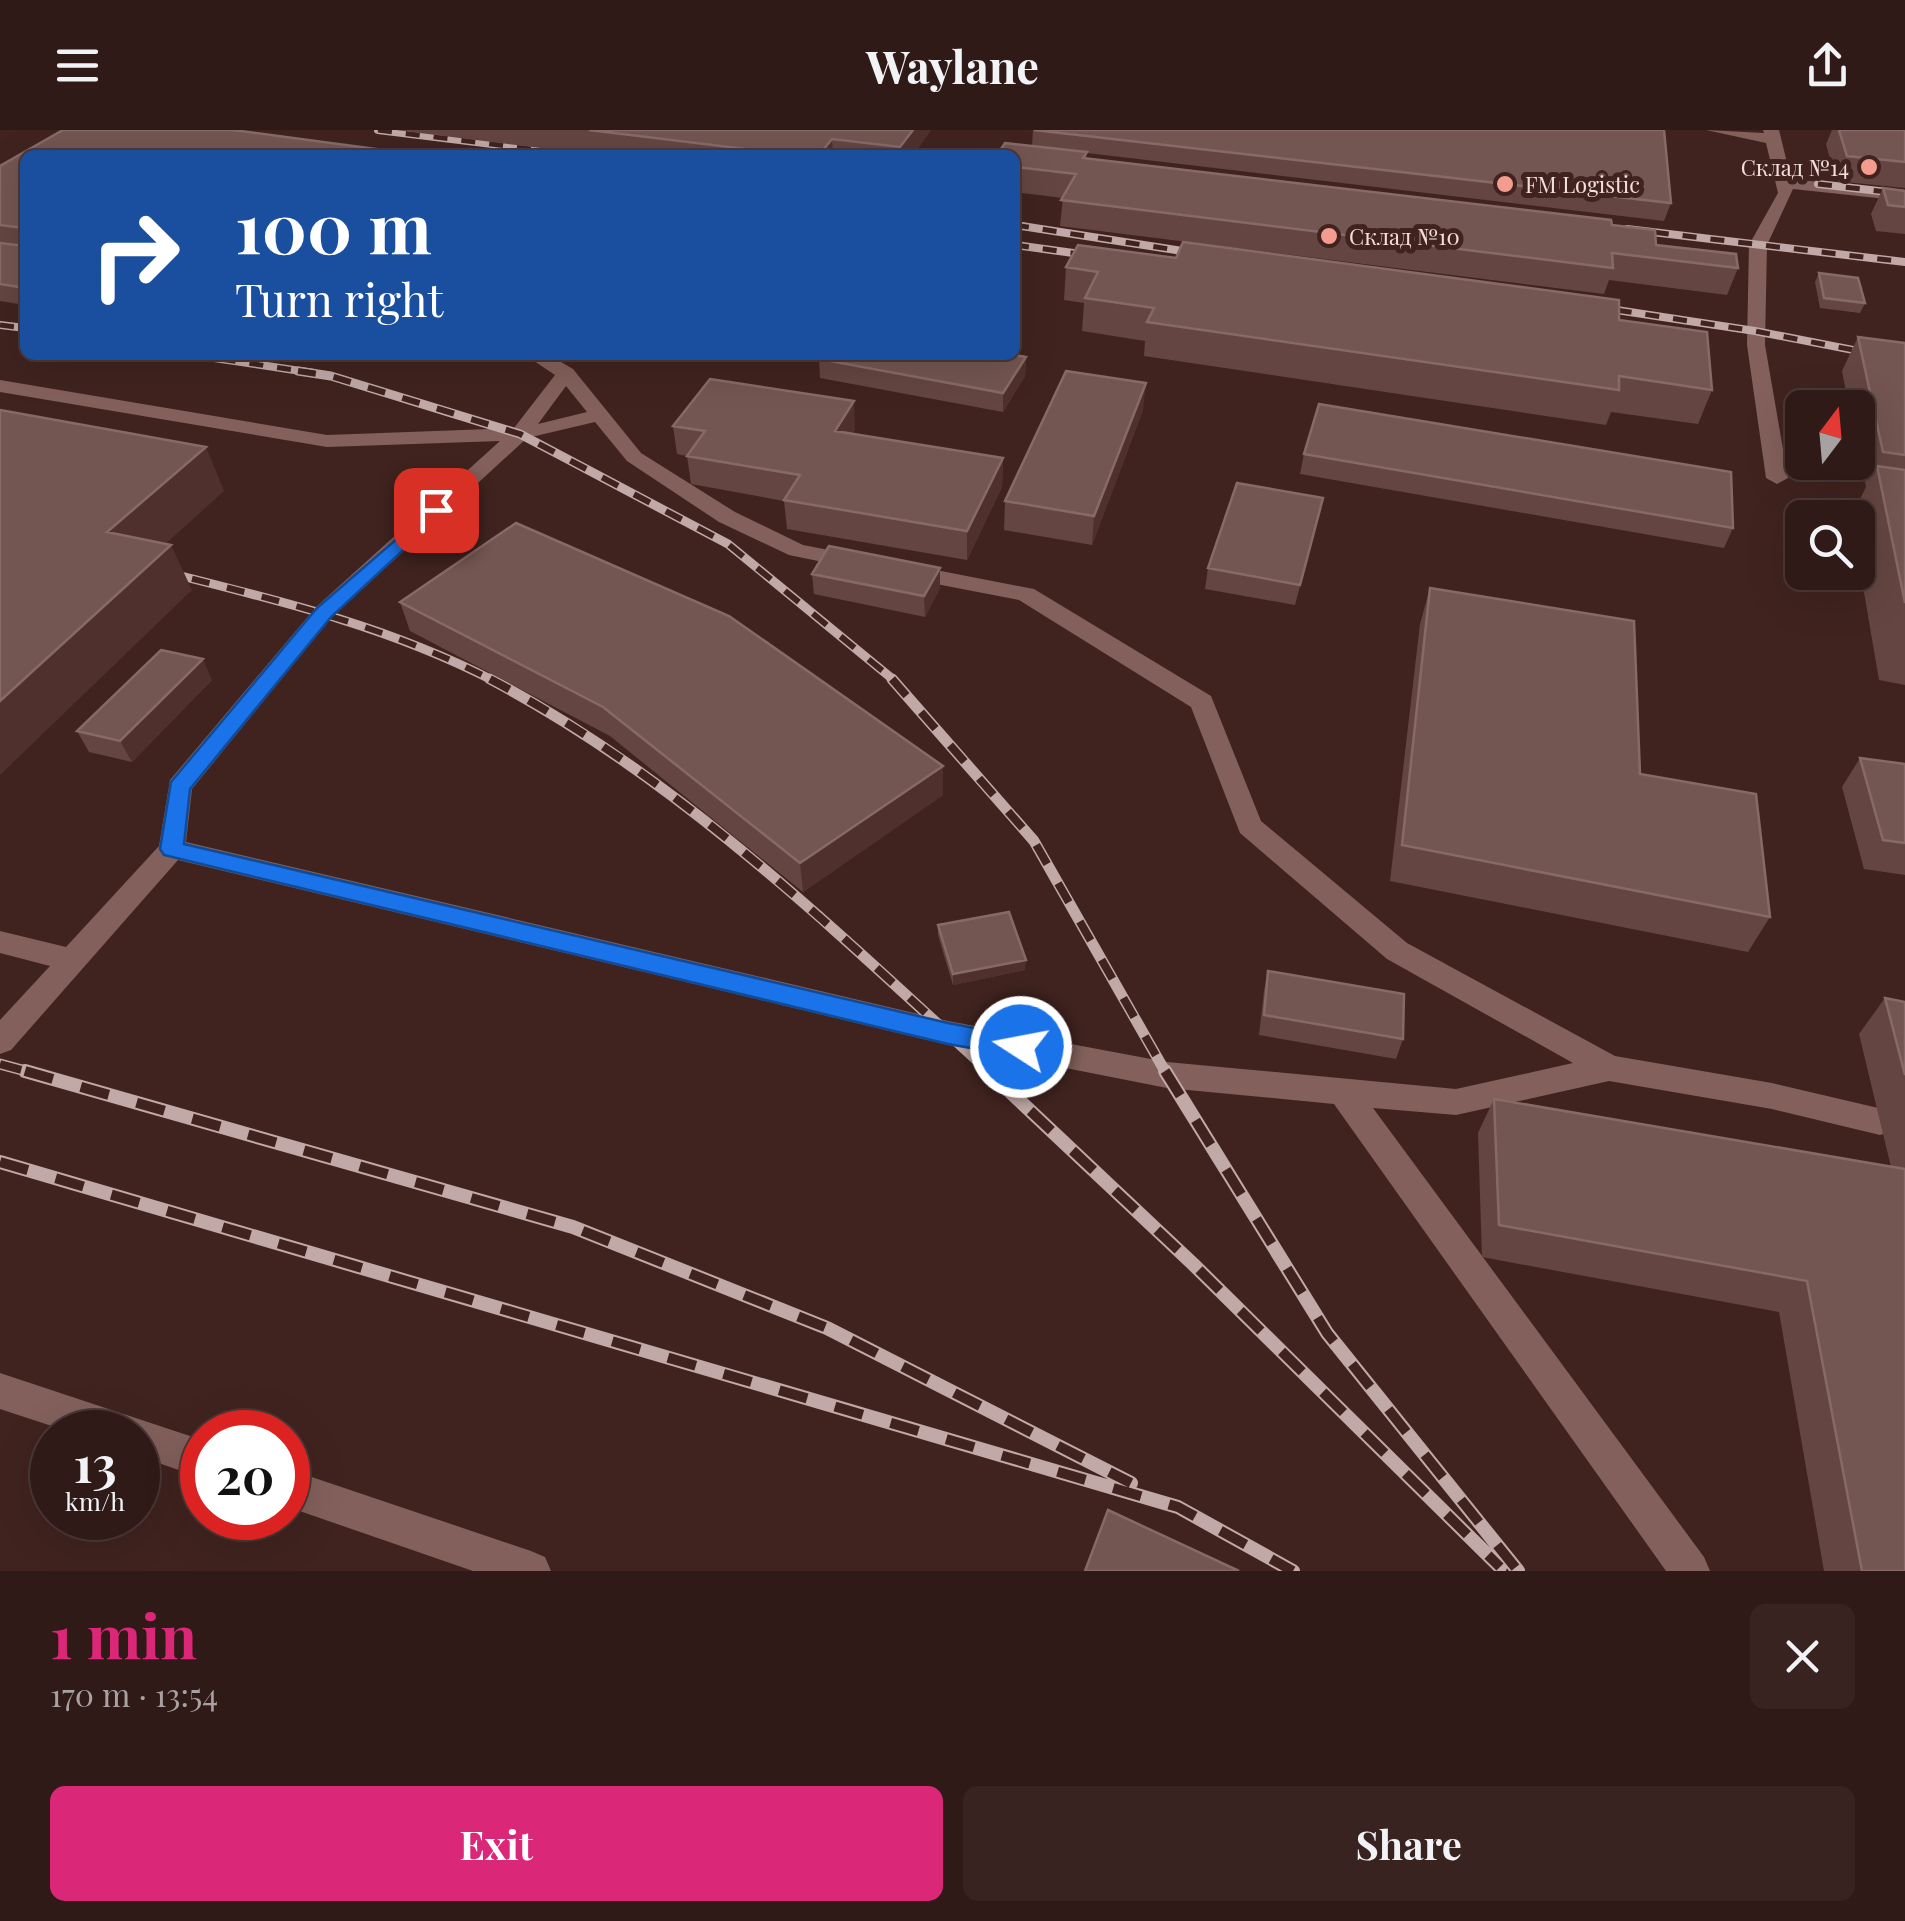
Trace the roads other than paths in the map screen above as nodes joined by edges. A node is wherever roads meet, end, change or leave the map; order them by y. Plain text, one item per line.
1 (1714, 130) edge
2 (1772, 135) edge
3 (1784, 182) junction
4 (1905, 196) edge
5 (543, 360) edge
6 (566, 373) junction
7 (0, 386) edge
8 (599, 414) junction
9 (520, 434) junction
10 (1777, 478) dead end
11 (172, 849) junction
12 (0, 942) edge
13 (72, 960) junction
14 (0, 1041) edge
15 (1609, 1068) junction
16 (1343, 1092) junction
17 (1880, 1121) dead end
18 (0, 1390) edge
19 (59, 1410) edge
20 (310, 1496) edge
21 (531, 1571) edge
22 (1690, 1571) edge

1 - 2 lane
2 - 3 lane
3 - 4 lane
3 - 10 lane
5 - 6 lane
6 - 8 lane
6 - 9 lane
7 - 9 lane
8 - 9 lane
8 - 15 lane
9 - 11 lane
11 - 13 lane
11 - 16 lane
12 - 13 lane
13 - 14 lane
15 - 16 lane
15 - 17 lane
16 - 22 lane
18 - 19 lane
20 - 21 lane

